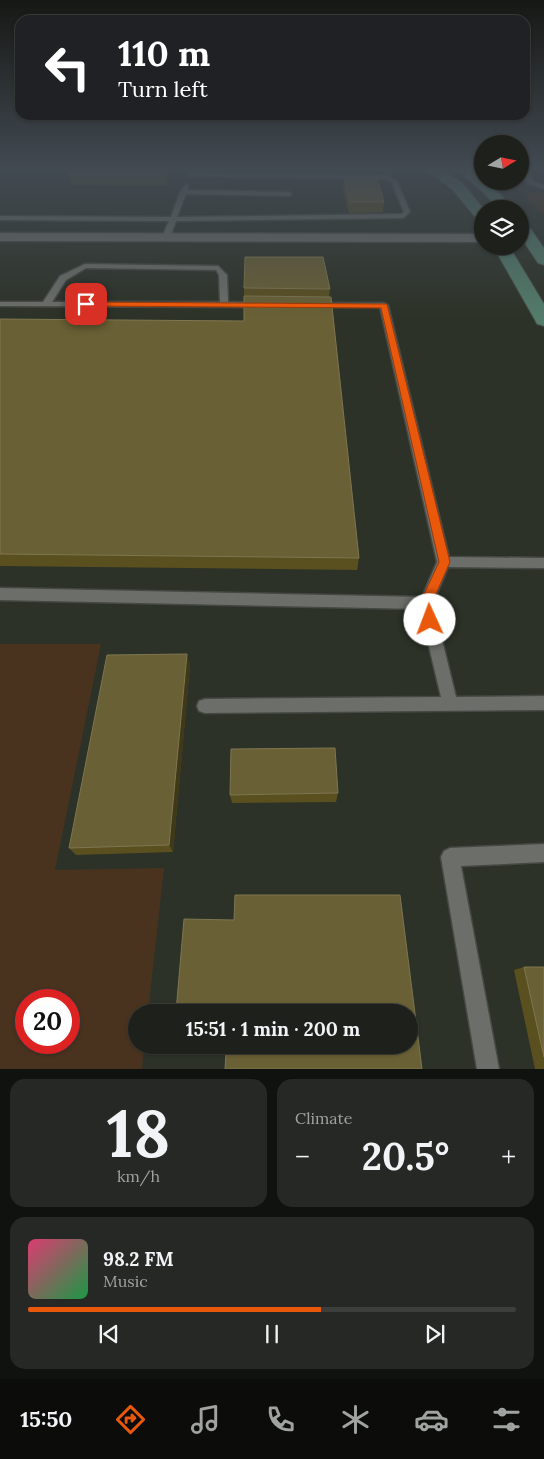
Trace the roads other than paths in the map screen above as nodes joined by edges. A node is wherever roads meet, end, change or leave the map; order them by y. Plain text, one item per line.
1 (153, 219) edge
2 (173, 219) junction
3 (182, 219) edge
4 (0, 237) edge
5 (166, 237) junction
6 (474, 238) edge
7 (529, 243) edge
8 (506, 255) edge
9 (544, 260) edge
10 (0, 304) edge
11 (46, 304) junction
12 (224, 305) junction
13 (274, 305) edge
14 (304, 305) edge
15 (544, 320) edge
16 (444, 562) junction
17 (544, 563) edge
18 (0, 594) edge
19 (426, 603) junction
20 (544, 703) edge
21 (450, 704) junction
22 (205, 706) dead end
23 (544, 853) edge
24 (488, 1069) edge

1 - 2 lane
2 - 3 lane
2 - 5 lane
4 - 5 street
5 - 6 street
7 - 9 street
8 - 15 street
10 - 11 lane
11 - 12 lane
11 - 12 lane
12 - 13 lane
14 - 16 lane
16 - 17 lane
16 - 19 lane
18 - 19 lane
19 - 21 lane
20 - 21 lane
21 - 22 lane
23 - 24 lane

